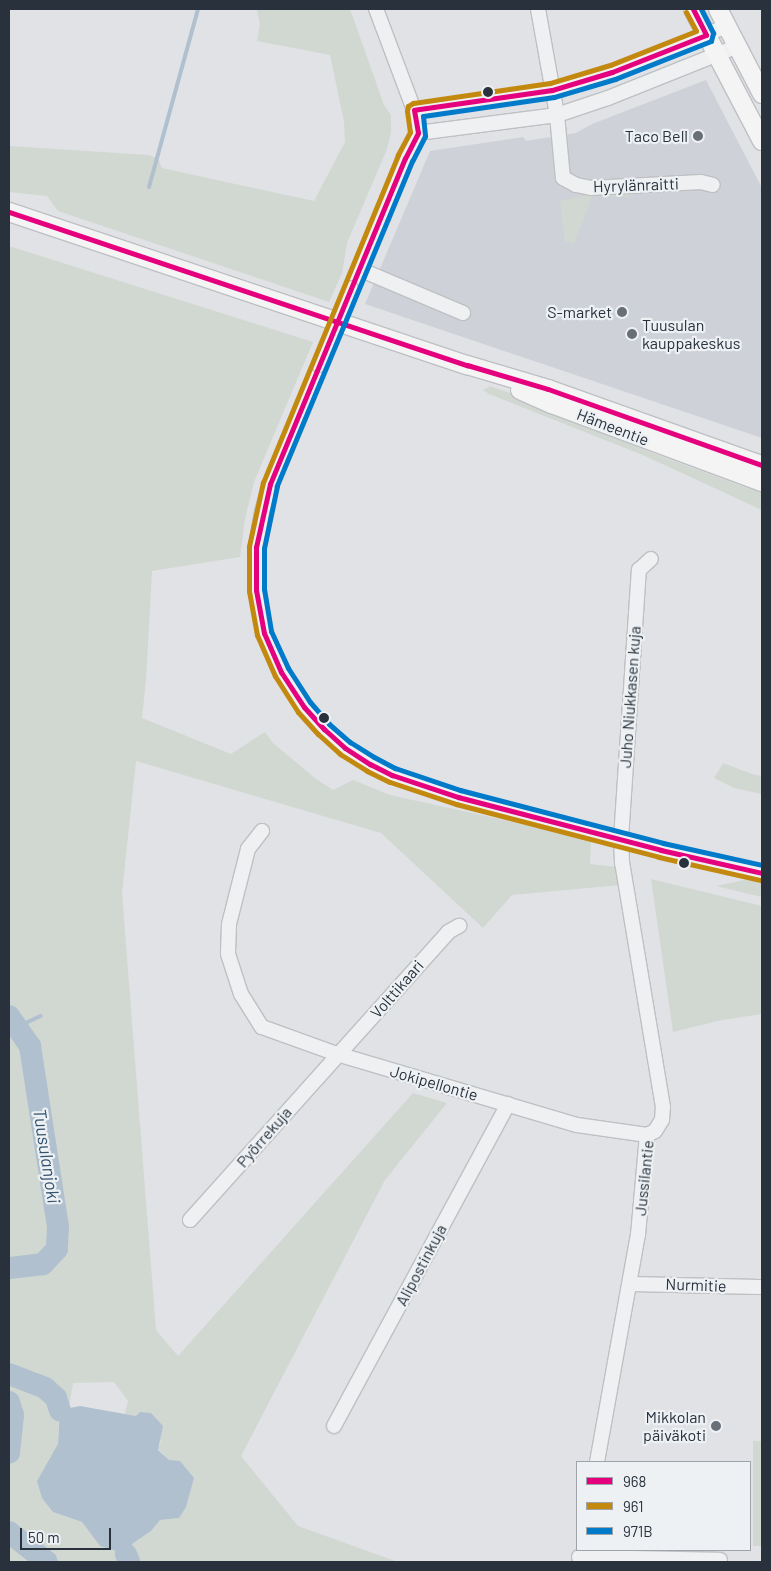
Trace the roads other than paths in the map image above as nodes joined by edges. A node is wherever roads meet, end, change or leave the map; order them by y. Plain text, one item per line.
1 (376, 9) edge
2 (538, 9) edge
3 (693, 9) edge
4 (718, 9) edge
5 (727, 26) junction
6 (706, 35) junction
7 (738, 46) junction
8 (717, 54) junction
9 (552, 90) junction
10 (762, 94) edge
11 (414, 110) junction
12 (557, 115) junction
13 (418, 133) junction
14 (762, 141) edge
15 (713, 186) dead end
16 (9, 212) edge
17 (358, 269) junction
18 (463, 313) dead end
19 (467, 365) junction
20 (762, 465) edge
21 (762, 482) edge
22 (651, 559) dead end
23 (262, 831) dead end
24 (621, 839) junction
25 (762, 873) edge
26 (459, 926) dead end
27 (337, 1054) junction
28 (508, 1104) junction
29 (647, 1135) junction
30 (190, 1220) dead end
31 (630, 1284) junction
32 (762, 1287) edge
33 (334, 1426) dead end
34 (596, 1461) edge
35 (579, 1556) edge
36 (720, 1560) dead end

1 - 11 street
2 - 9 street
3 - 6 main road
4 - 5 main road
5 - 6 street
5 - 7 main road
6 - 8 main road
6 - 9 street
7 - 8 street
7 - 10 main road
8 - 12 street
8 - 14 main road
9 - 11 street
9 - 12 street
11 - 13 street
12 - 13 street
12 - 15 street, Hyrylänraitti
13 - 17 street
16 - 19 main road, Hämeentie
17 - 18 street
17 - 24 street, bridge
19 - 20 main road, Hämeentie
19 - 21 main road, Hämeentie
22 - 24 street, Juho Niukkasen kuja
23 - 27 street, Jokipellontie
24 - 25 street
24 - 29 street, Jussilantie
26 - 27 street, Volttikaari
27 - 28 street, Jokipellontie
27 - 30 street, Pyörrekuja
28 - 29 street, Jokipellontie
28 - 33 street, Alipostinkuja
29 - 31 street, Jussilantie
31 - 32 street, Nurmitie
31 - 34 street, Jussilantie
35 - 36 street

